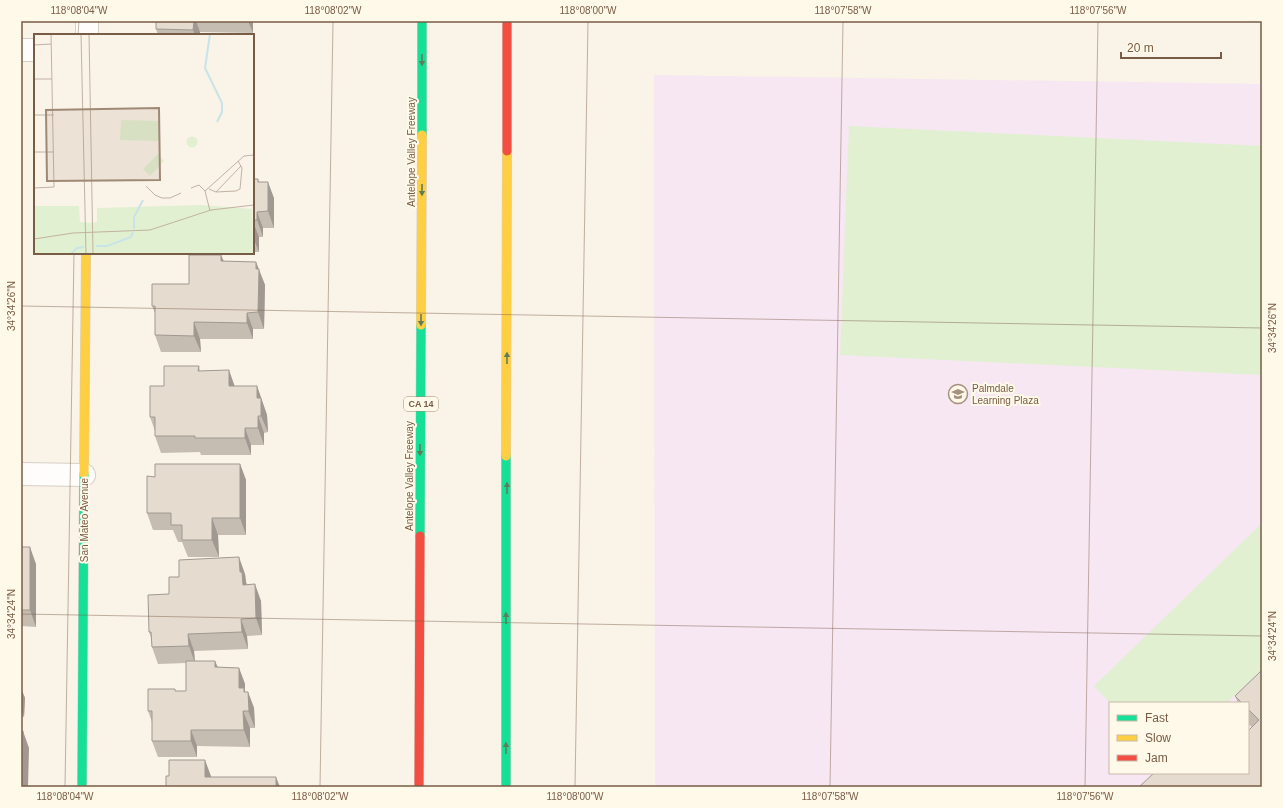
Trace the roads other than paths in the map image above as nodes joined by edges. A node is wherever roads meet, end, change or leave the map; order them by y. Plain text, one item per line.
1 (87, 21) edge
2 (422, 21) edge
3 (507, 21) edge
4 (87, 34) edge
5 (21, 50) edge
6 (34, 50) edge
7 (86, 254) edge
8 (21, 474) edge
9 (84, 475) junction
10 (82, 787) edge
11 (419, 787) edge
12 (506, 787) edge

1 - 4 street
2 -> 11 main road, Antelope Valley Freeway / CA 14
12 -> 3 main road
5 - 6 street
7 - 9 main road, San Mateo Avenue
8 - 9 street
9 - 10 main road, San Mateo Avenue

